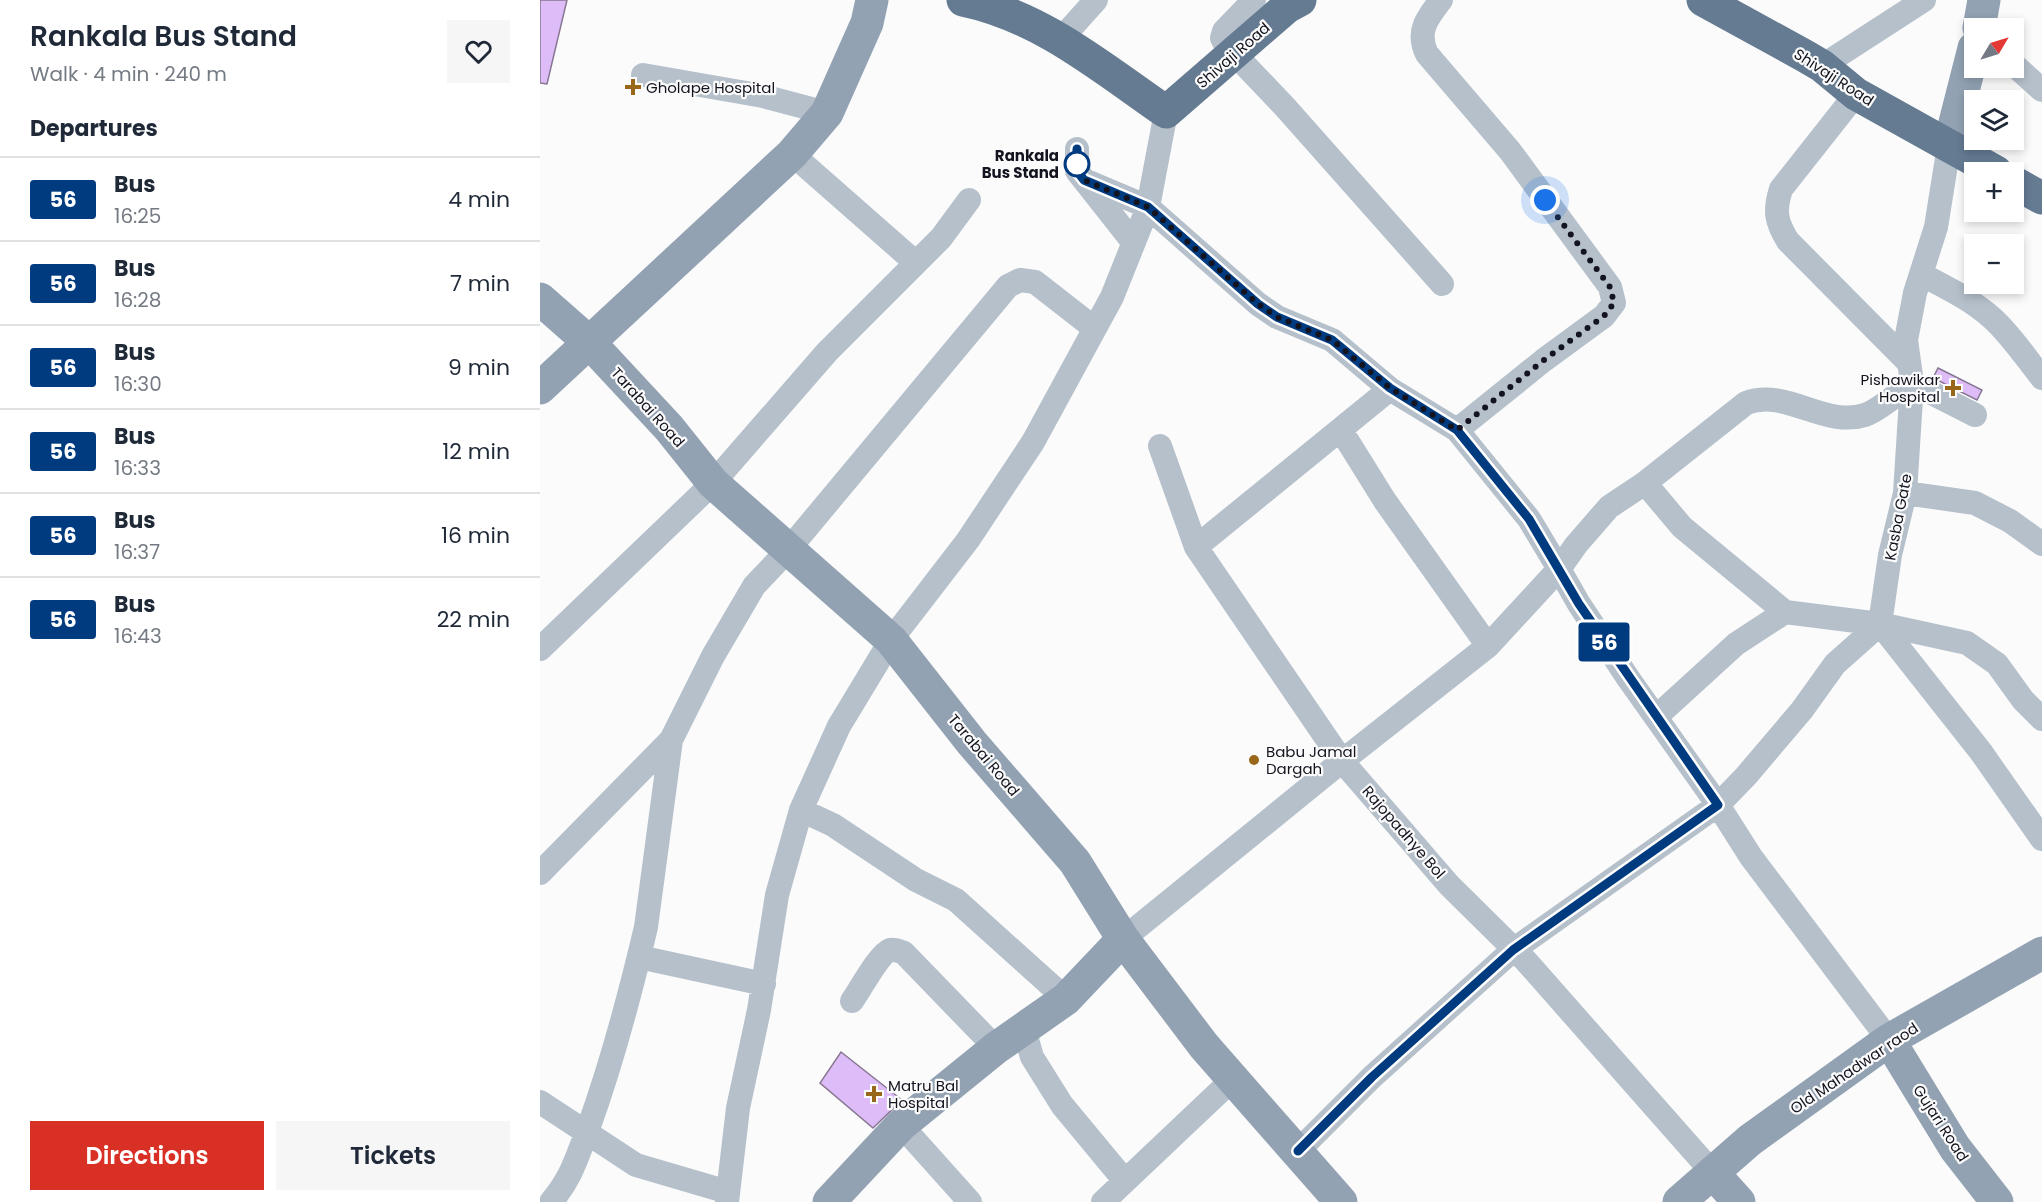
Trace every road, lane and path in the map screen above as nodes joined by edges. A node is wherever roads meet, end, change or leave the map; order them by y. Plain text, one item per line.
1 (872, 0) edge
2 (963, 0) edge
3 (1254, 0) edge
4 (1300, 0) edge
5 (1441, 0) edge
6 (1703, 0) edge
7 (1924, 0) edge
8 (1984, 0) edge
9 (1092, 1) edge
10 (1980, 18) edge
11 (1061, 39) junction
12 (1234, 54) junction
13 (1821, 66) junction
14 (2024, 74) edge
15 (643, 75) dead end
16 (1966, 78) edge
17 (2042, 90) edge
18 (1856, 94) junction
19 (1166, 112) junction
20 (827, 113) junction
21 (1949, 146) junction
22 (1077, 149) dead end
23 (792, 154) junction
24 (1978, 162) edge
25 (1084, 180) junction
26 (2024, 188) edge
27 (2042, 198) edge
28 (969, 200) dead end
29 (1148, 207) junction
30 (1133, 242) junction
31 (916, 263) junction
32 (1921, 274) junction
33 (1442, 284) dead end
34 (540, 299) edge
35 (1094, 328) junction
36 (590, 343) junction
37 (1910, 373) junction
38 (2042, 378) edge
39 (540, 388) edge
40 (1390, 388) junction
41 (1975, 415) dead end
42 (1457, 430) junction
43 (1347, 440) dead end
44 (1160, 446) dead end
45 (713, 483) junction
46 (1645, 483) junction
47 (1905, 493) junction
48 (2042, 544) edge
49 (1196, 547) junction
50 (789, 549) junction
51 (1559, 569) junction
52 (1785, 612) junction
53 (1880, 624) junction
54 (891, 640) junction
55 (1488, 646) junction
56 (540, 649) edge
57 (1656, 717) junction
58 (2042, 719) edge
59 (671, 740) junction
60 (1341, 761) junction
61 (1718, 805) junction
62 (801, 810) junction
63 (2042, 839) edge
64 (540, 873) edge
65 (1123, 939) junction
66 (1513, 950) junction
67 (2042, 952) edge
68 (639, 957) junction
69 (764, 984) junction
70 (1066, 999) junction
71 (852, 1001) dead end
72 (1024, 1029) junction
73 (1889, 1041) junction
74 (996, 1048) junction
75 (1234, 1078) junction
76 (540, 1102) edge
77 (901, 1125) junction
78 (586, 1132) junction
79 (1298, 1151) junction
80 (1713, 1173) junction
81 (1125, 1181) junction
82 (727, 1197) edge
83 (551, 1202) edge
84 (830, 1202) edge
85 (970, 1202) edge
86 (1103, 1202) edge
87 (1341, 1202) edge
88 (1679, 1202) edge
89 (1739, 1202) edge
90 (1997, 1202) edge

1 - 20 street
2 - 11 highway
3 - 12 street
4 - 12 highway, Shivaji Road
5 - 42 street
6 - 13 highway, Shivaji Road
7 - 13 street
8 - 10 street
9 - 11 street
11 - 19 highway
12 - 19 highway, Shivaji Road
12 - 33 street
13 - 18 highway, Shivaji Road
14 - 17 street
15 - 20 street
16 - 21 street
18 - 21 highway, Shivaji Road
18 - 37 street
19 - 29 street
20 - 23 street
21 - 24 highway, Shivaji Road
21 - 32 street, Kasba Gate
22 - 25 street
23 - 31 street
23 - 36 street
25 - 29 street
25 - 30 street
26 - 27 highway
28 - 31 street
29 - 30 street
29 - 40 street
30 - 35 street
31 - 45 street
32 - 37 street, Kasba Gate
32 - 38 street
34 - 36 street, Tarabai Road
35 - 50 street
35 - 54 street
36 - 39 street
36 - 45 street, Tarabai Road
37 - 41 street
37 - 46 street
37 - 47 street, Kasba Gate
40 - 42 street
40 - 49 street
42 - 51 street
43 - 55 street
44 - 49 street, Rajopadhye Bol
45 - 50 street, Tarabai Road
45 - 56 street
46 - 51 street
46 - 52 street
47 - 48 street
47 - 53 street, Kasba Gate
49 - 60 street, Rajopadhye Bol
50 - 54 street, Tarabai Road
50 - 59 street
51 - 55 street
51 - 57 street
52 - 53 street
52 - 57 street
53 - 58 street
53 - 61 street
53 - 63 street
54 - 62 street
54 - 65 street, Tarabai Road
55 - 60 street
57 - 61 street
59 - 64 street
59 - 68 street
60 - 65 street
60 - 66 street, Rajopadhye Bol
61 - 66 street
61 - 73 street
62 - 69 street
62 - 70 street
65 - 70 street
65 - 75 street, Tarabai Road
66 - 79 street
66 - 80 street, Rajopadhye Bol
67 - 73 street, Old Mahadwar raod
68 - 69 street
68 - 78 street
69 - 82 street
70 - 72 street
71 - 74 street
72 - 74 street
72 - 81 street
73 - 80 street, Old Mahadwar raod
73 - 90 street, Gujari Road
74 - 77 street
75 - 79 street, Tarabai Road
75 - 81 street
76 - 78 street
77 - 84 street
77 - 85 street
78 - 82 street
78 - 83 street
79 - 87 street, Tarabai Road
80 - 88 street, Old Mahadwar raod
80 - 89 street
81 - 86 street

